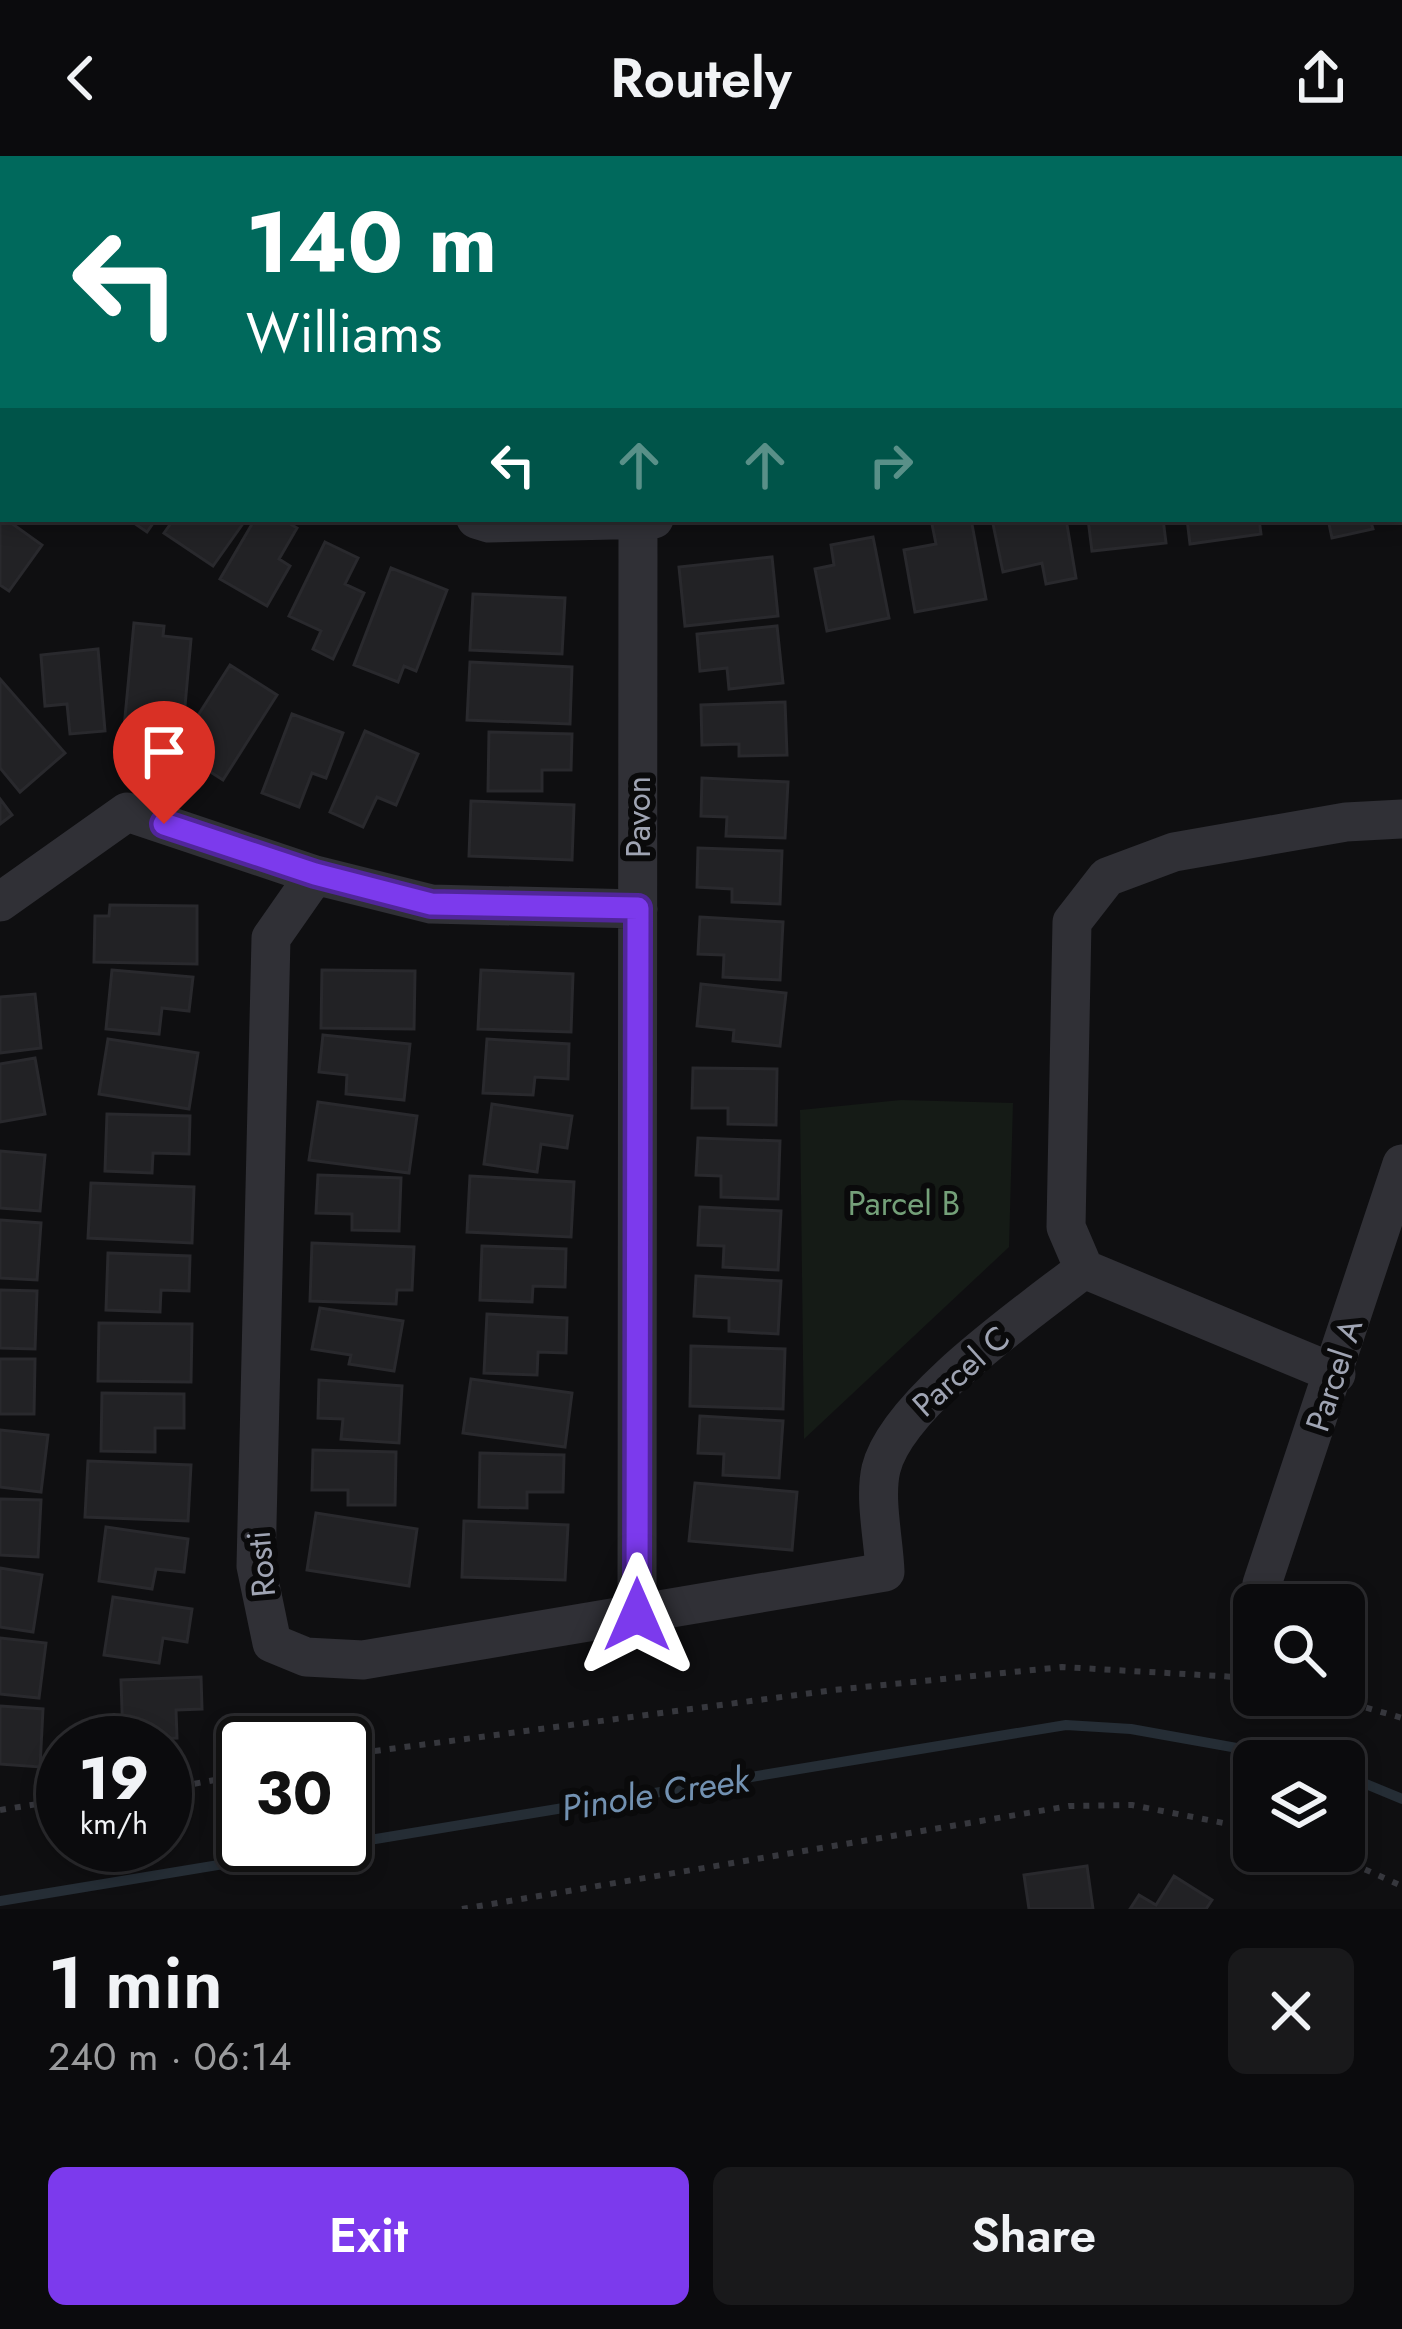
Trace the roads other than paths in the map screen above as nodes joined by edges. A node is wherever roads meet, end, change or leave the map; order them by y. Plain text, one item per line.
1 (646, 522) edge
2 (1402, 818) edge
3 (315, 874) junction
4 (0, 902) edge
5 (638, 908) junction
6 (1402, 1164) edge
7 (1084, 1269) junction
8 (1336, 1374) junction
9 (885, 1572) joint
10 (1262, 1584) dead end
11 (637, 1615) junction

1 - 5 street, Pavon
2 - 7 street
3 - 4 street
3 - 5 street
3 - 11 street, Rosti
5 - 11 street, Pavon
6 - 8 street, Parcel A
7 - 8 street
7 - 9 street, Parcel C
8 - 10 street, Parcel A
9 - 11 street, Rosti

